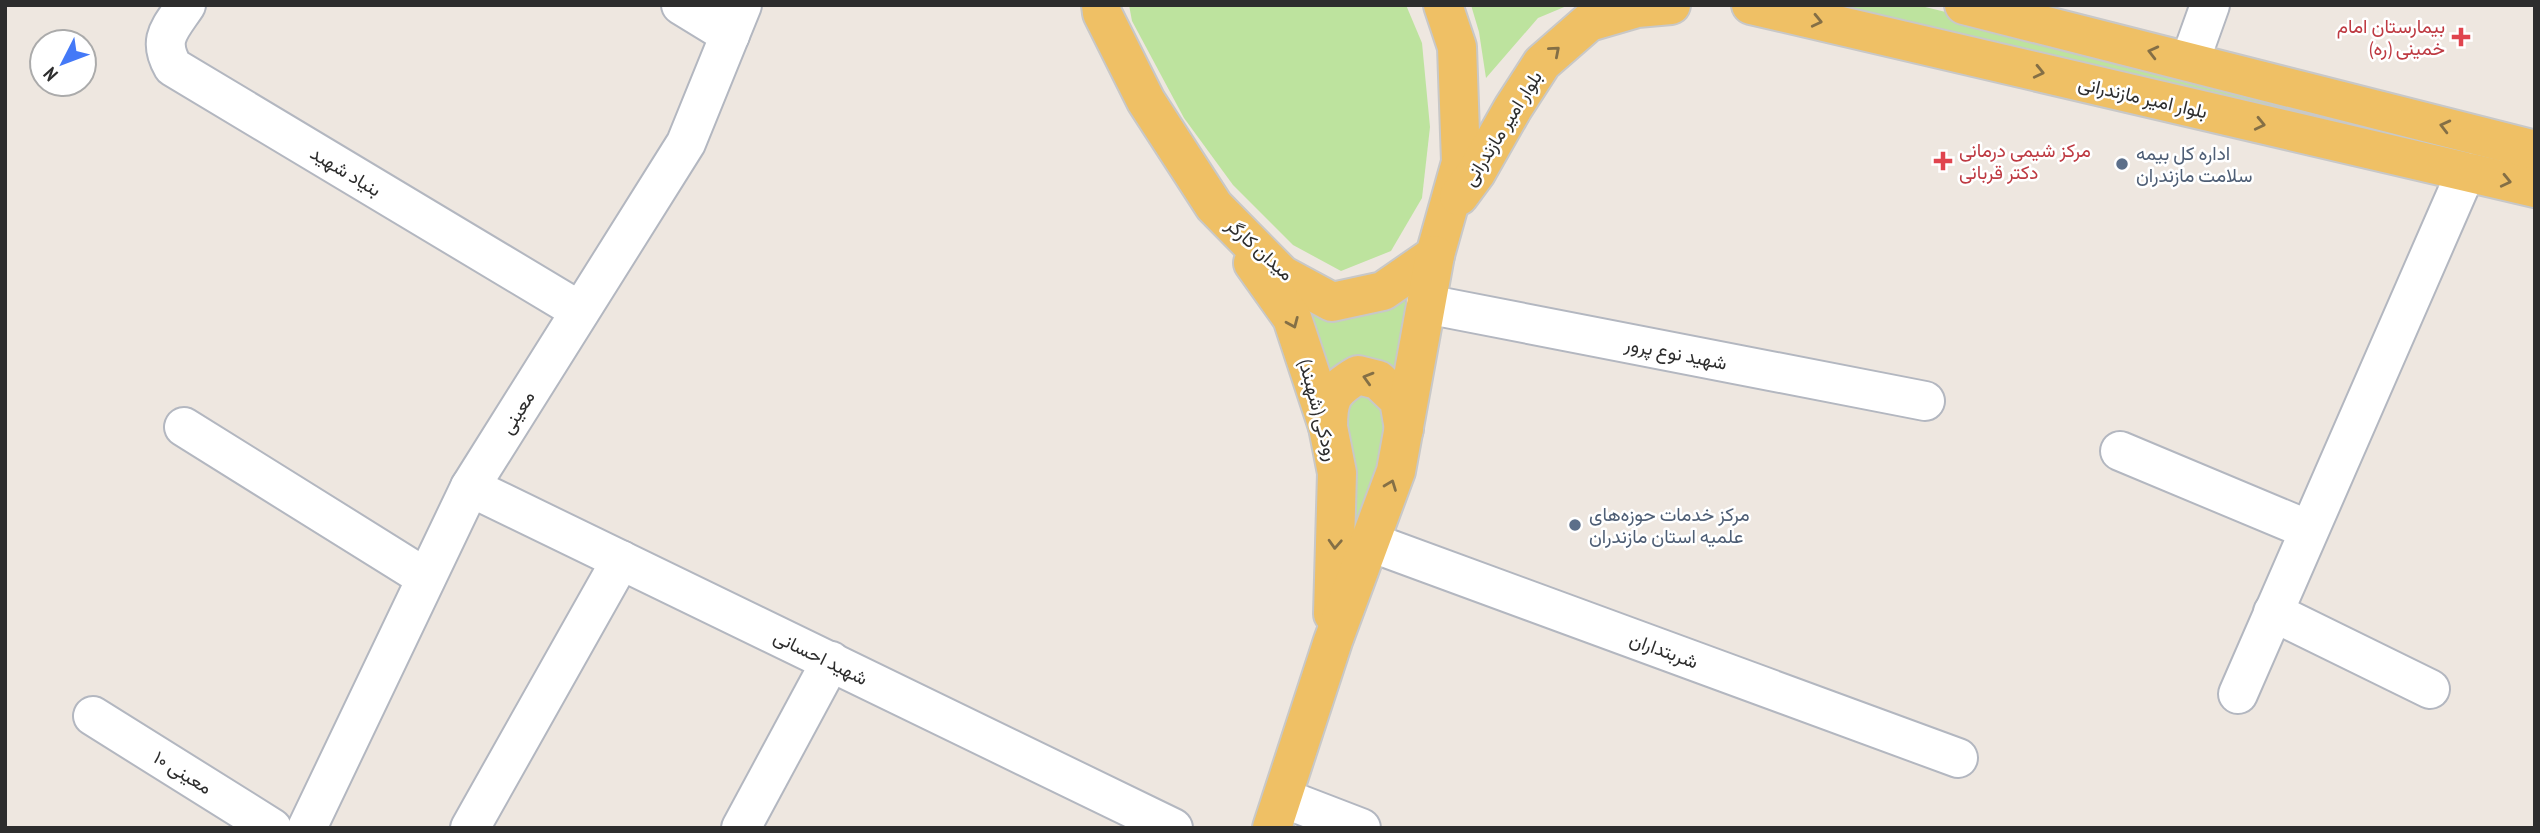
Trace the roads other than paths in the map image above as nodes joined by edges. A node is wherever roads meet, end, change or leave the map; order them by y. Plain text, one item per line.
1 (186, 5) edge
2 (681, 5) edge
3 (1074, 5) edge
4 (1101, 5) edge
5 (1443, 5) edge
6 (1671, 5) edge
7 (1751, 5) edge
8 (1964, 5) edge
9 (2210, 5) edge
10 (736, 20) edge
11 (2190, 61) junction
12 (1146, 101) junction
13 (2535, 149) edge
14 (2466, 172) junction
15 (2535, 188) edge
16 (1214, 206) junction
17 (1450, 209) junction
18 (1436, 255) junction
19 (1426, 304) junction
20 (580, 311) junction
21 (1925, 401) dead end
22 (184, 427) dead end
23 (1328, 427) junction
24 (1404, 429) junction
25 (2120, 451) dead end
26 (470, 486) junction
27 (2309, 530) junction
28 (1370, 542) junction
29 (621, 560) junction
30 (426, 579) junction
31 (2273, 612) junction
32 (1333, 641) junction
33 (831, 662) junction
34 (2430, 689) dead end
35 (2238, 694) dead end
36 (93, 716) dead end
37 (1958, 758) dead end
38 (1278, 813) edge
39 (272, 828) edge
40 (307, 828) edge
41 (470, 828) edge
42 (741, 828) edge
43 (1172, 828) edge
44 (1361, 828) edge

1 - 20 street, بنیاد شهید
2 - 10 street
3 - 12 main road
4 - 12 main road, میدان کارگر
5 - 17 main road
17 -> 6 main road, بلوار امیر مازندرانی
7 -> 14 main road, بلوار امیر مازندرانی
11 -> 8 main road
9 - 11 street
10 - 20 street, معینی
13 -> 11 main road
12 - 16 main road, میدان کارگر
14 -> 15 main road, بلوار امیر مازندرانی
14 - 27 street
16 - 18 main road, میدان کارگر
16 -> 23 main road, رودکی (شهبند)
17 - 18 main road
18 - 19 main road, رودکی (شهبند)
19 - 21 street, شهید نوع پرور
19 - 24 main road, رودکی (شهبند)
20 - 26 street, معینی
22 - 30 street
24 -> 23 main road
23 -> 32 main road, رودکی (شهبند)
28 -> 24 main road, رودکی (شهبند)
25 - 27 street
26 - 29 street, شهید احسانی
26 - 30 street, معینی
27 - 31 street
28 - 32 main road, رودکی (شهبند)
28 - 37 street, شربتداران
29 - 33 street, شهید احسانی
29 - 41 street
30 - 40 street, معینی
31 - 34 street
31 - 35 street
32 - 38 main road, رودکی (شهبند)
33 - 42 street
33 - 43 street, شهید احسانی
36 - 39 street, معینی ۱۰
38 - 44 street

